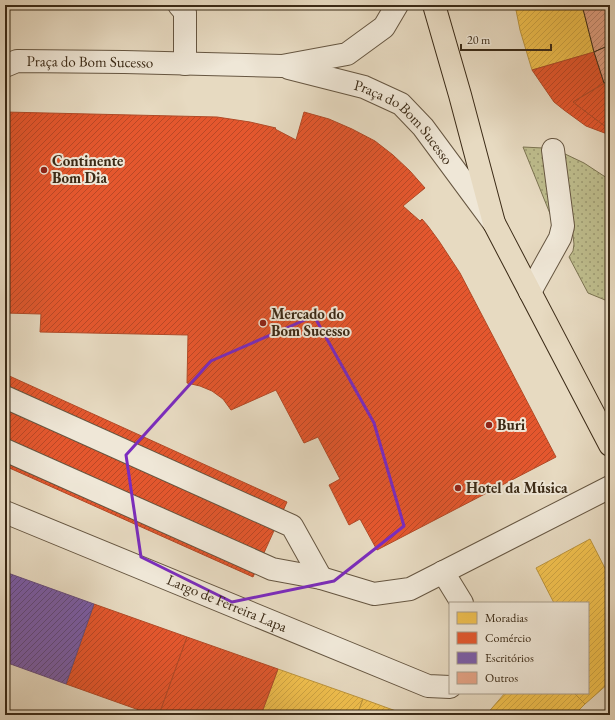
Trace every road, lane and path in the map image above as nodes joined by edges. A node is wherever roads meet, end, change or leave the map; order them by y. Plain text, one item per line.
1 (179, 5) edge
2 (397, 5) edge
3 (434, 5) edge
4 (9, 61) edge
5 (185, 64) junction
6 (282, 66) junction
7 (553, 150) dead end
8 (494, 223) junction
9 (530, 292) junction
10 (5, 396) edge
11 (610, 446) edge
12 (5, 450) edge
13 (610, 487) edge
14 (5, 512) edge
15 (443, 572) junction
16 (321, 578) junction
17 (461, 602) edge
18 (449, 687) edge

1 - 5 street
2 - 6 street, Praça do Bom Sucesso
3 - 8 main road, Praça do Bom Sucesso
4 - 5 street, Praça do Bom Sucesso
5 - 6 street, Praça do Bom Sucesso
6 - 8 street, Praça do Bom Sucesso
7 - 9 street
8 - 9 main road, Praça do Bom Sucesso
9 - 11 main road, Praça do Bom Sucesso
10 - 16 street
12 - 16 street
13 - 15 street
14 - 18 street, Largo de Ferreira Lapa
15 - 16 street
15 - 17 street

